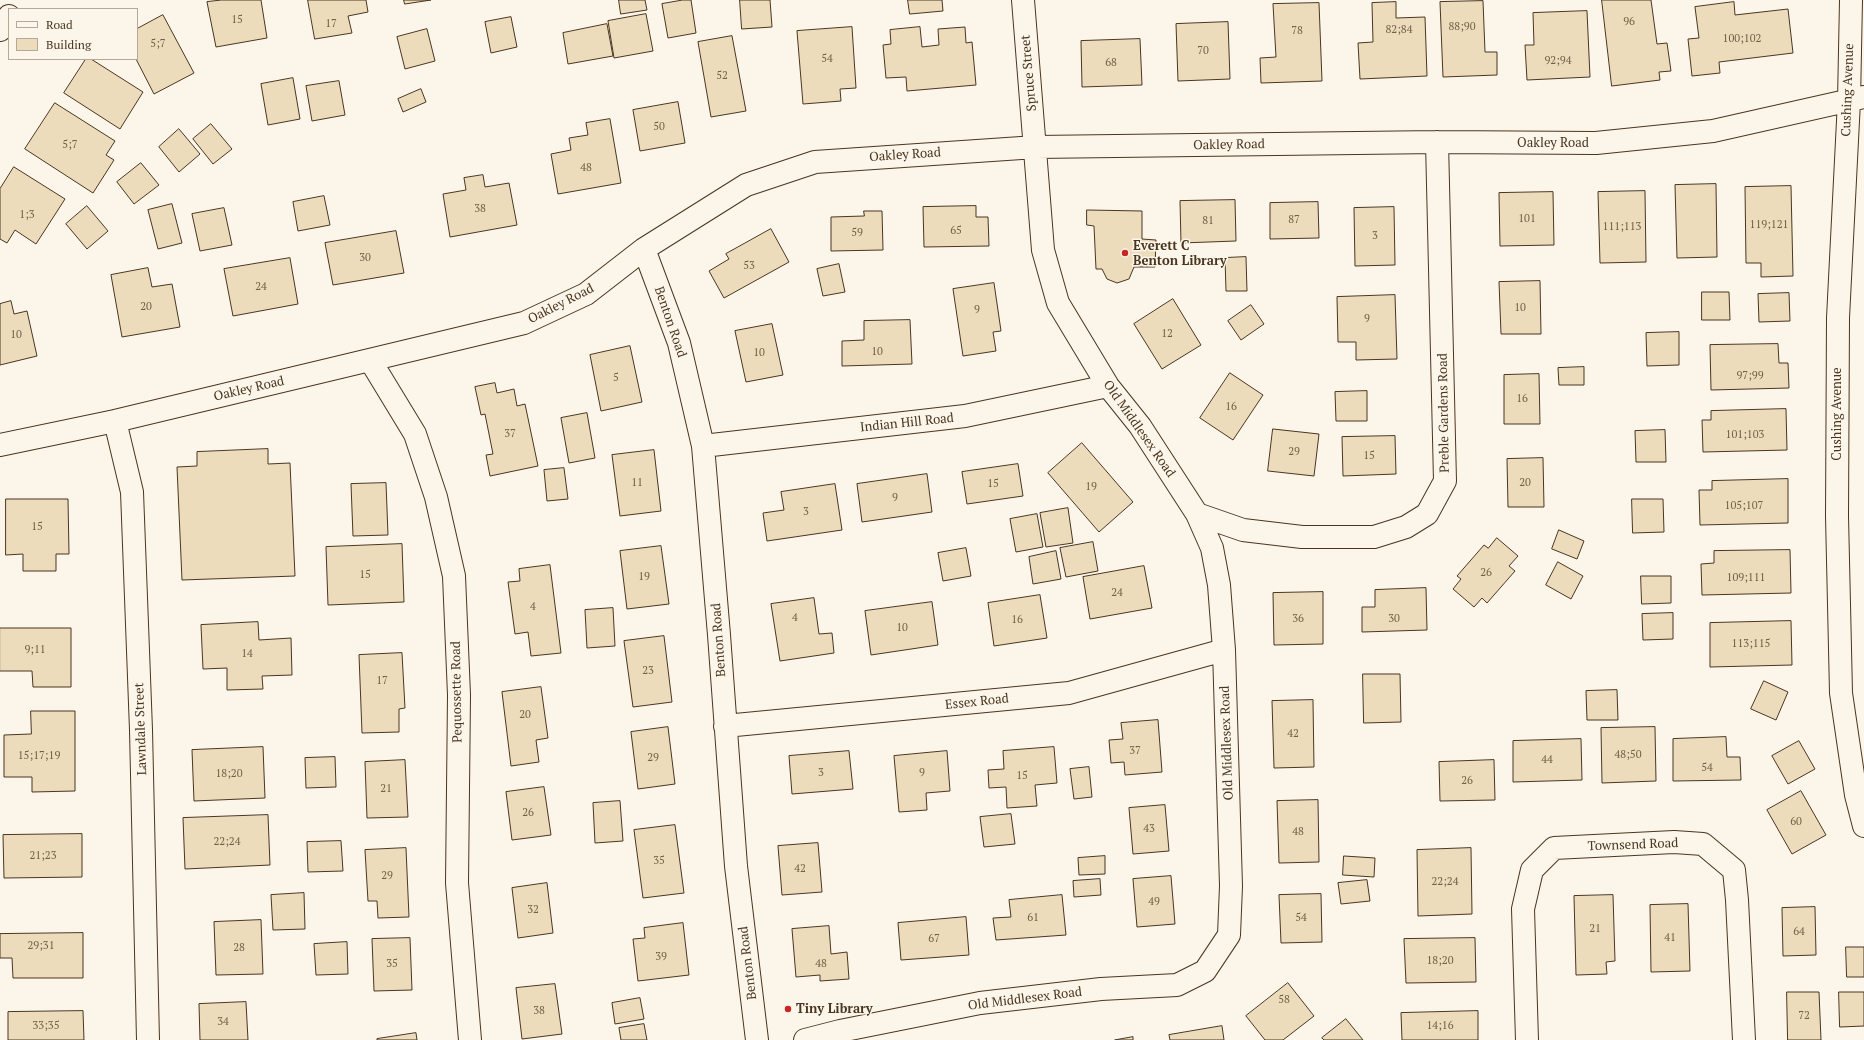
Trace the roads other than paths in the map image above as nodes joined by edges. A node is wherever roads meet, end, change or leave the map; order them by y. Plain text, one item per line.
1 (1023, 0) edge
2 (1851, 0) edge
3 (8, 18) edge
4 (0, 30) edge
5 (1856, 99) edge
6 (1437, 142) junction
7 (1036, 147) junction
8 (644, 249) junction
9 (370, 360) junction
10 (1108, 386) junction
11 (115, 420) junction
12 (0, 445) edge
13 (703, 446) junction
14 (1197, 514) junction
15 (1224, 650) junction
16 (725, 726) junction
17 (1864, 826) edge
18 (148, 1040) edge
19 (470, 1040) edge
20 (757, 1040) edge
21 (805, 1040) edge
22 (1527, 1040) edge
23 (1744, 1040) edge

1 - 7 street, Spruce Street
2 - 5 street, Cushing Avenue
3 - 4 street
5 - 6 street, Oakley Road
5 - 17 street, Cushing Avenue
6 - 7 street, Oakley Road
6 - 14 street, Preble Gardens Road
7 - 8 street, Oakley Road
7 - 10 street, Old Middlesex Road
8 - 9 street, Oakley Road
8 - 13 street, Benton Road
9 - 11 street, Oakley Road
9 - 19 street, Pequossette Road
10 - 13 street, Indian Hill Road
10 - 14 street, Old Middlesex Road
11 - 12 street, Oakley Road
11 - 18 street, Lawndale Street
13 - 16 street, Benton Road
14 - 15 street, Old Middlesex Road
15 - 16 street, Essex Road
15 - 21 street, Old Middlesex Road
16 - 20 street, Benton Road
22 - 23 street, Townsend Road

